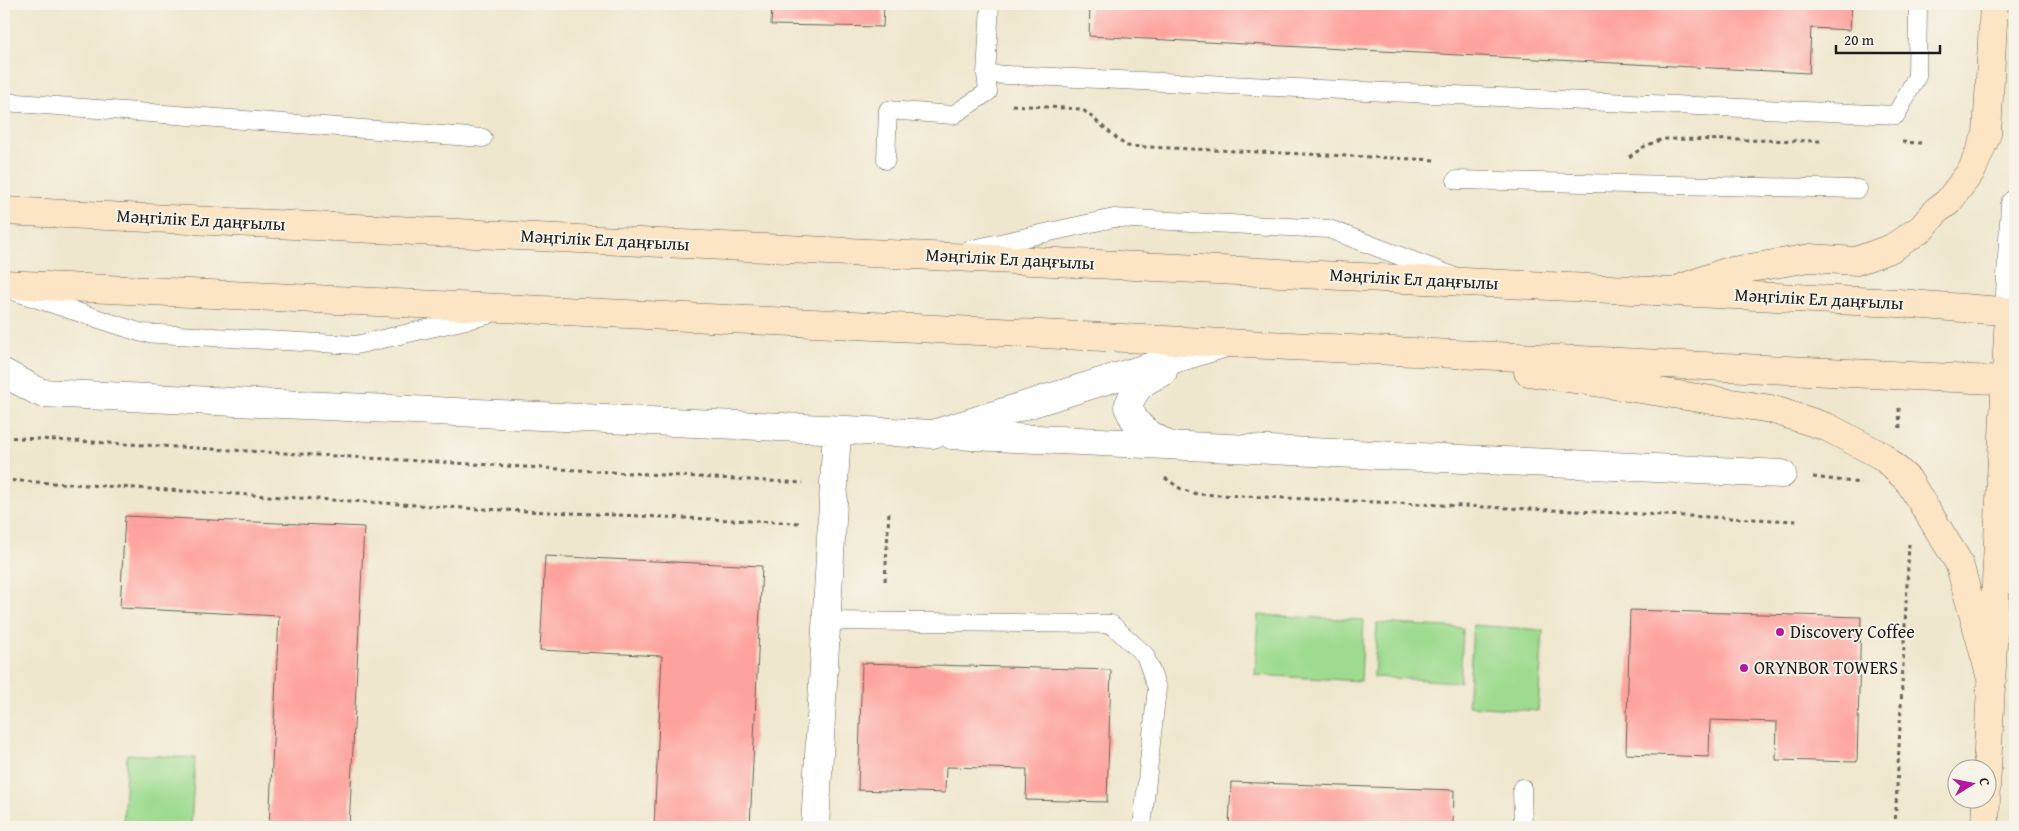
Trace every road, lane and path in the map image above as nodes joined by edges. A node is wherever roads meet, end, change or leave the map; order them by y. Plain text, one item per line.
1 (990, 4) edge
2 (1918, 4) edge
3 (1994, 4) edge
4 (986, 74) junction
5 (4, 102) edge
6 (973, 102) junction
7 (483, 138) dead end
8 (1822, 141) dead end
9 (1901, 142) dead end
10 (1921, 143) dead end
11 (886, 160) dead end
12 (1441, 160) dead end
13 (1621, 162) dead end
14 (1456, 180) dead end
15 (1858, 190) dead end
16 (4, 199) edge
17 (2015, 204) edge
18 (4, 211) edge
19 (60, 213) junction
20 (942, 256) junction
21 (1469, 282) junction
22 (4, 284) edge
23 (4, 288) edge
24 (1671, 292) junction
25 (515, 309) junction
26 (2012, 312) edge
27 (1228, 342) junction
28 (1421, 352) junction
29 (4, 374) edge
30 (2010, 381) edge
31 (4, 391) edge
32 (40, 393) junction
33 (1893, 402) dead end
34 (837, 430) junction
35 (934, 434) junction
36 (1900, 436) dead end
37 (4, 437) edge
38 (1168, 445) junction
39 (1782, 474) joint
40 (1164, 477) dead end
41 (4, 480) edge
42 (1867, 484) dead end
43 (833, 485) junction
44 (889, 512) dead end
45 (1796, 521) dead end
46 (803, 524) dead end
47 (1910, 535) dead end
48 (885, 581) dead end
49 (826, 621) junction
50 (1992, 682) junction
51 (1988, 758) edge
52 (1522, 788) dead end
53 (1986, 808) edge
54 (816, 827) edge
55 (1142, 827) edge
56 (1524, 827) edge
57 (1895, 827) edge
58 (1985, 827) edge

1 - 4 lane
2 - 4 lane
3 - 24 main road
4 - 6 lane
5 - 7 lane
6 - 11 lane
6 - 12 path
8 - 13 path
9 - 10 path
14 - 15 lane
16 - 19 lane
17 - 26 street
18 - 19 main road, Мәңгілік Ел даңғылы
19 - 20 main road, Мәңгілік Ел даңғылы
20 - 21 main road, Мәңгілік Ел даңғылы
20 - 21 lane
21 - 24 main road, Мәңгілік Ел даңғылы
22 - 25 main road
23 - 25 lane
24 - 26 main road, Мәңгілік Ел даңғылы
25 - 27 main road
26 - 30 main road
27 - 28 main road
27 - 35 street
27 - 38 street
28 - 30 main road
28 - 50 main road
29 - 32 street
30 - 50 main road
31 - 32 street
32 - 34 street
33 - 36 path
34 - 35 street
34 - 43 street
35 - 38 street
37 - 43 path
38 - 39 street
39 - 42 path
40 - 45 path
41 - 46 path
43 - 49 street
44 - 48 path
47 - 57 path
49 - 54 street
49 - 55 lane
50 - 51 main road
52 - 56 lane
53 - 58 main road

